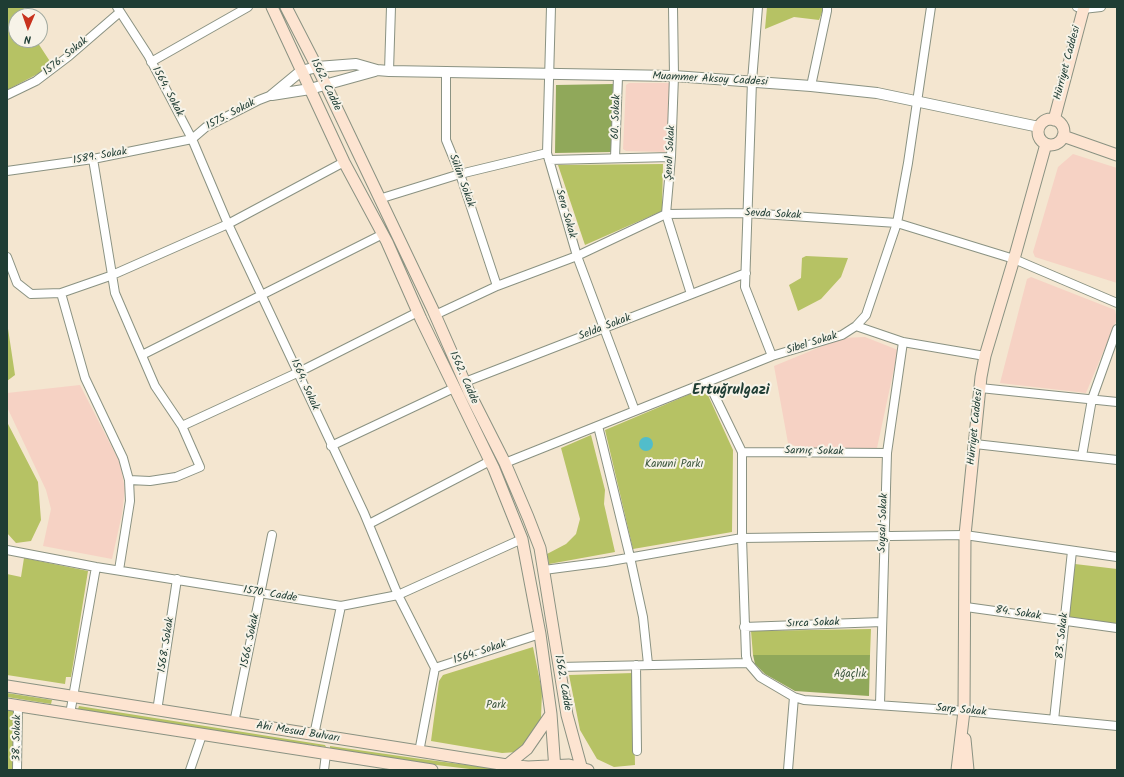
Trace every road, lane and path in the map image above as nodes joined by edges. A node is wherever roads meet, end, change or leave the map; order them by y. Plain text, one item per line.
1 (248, 7) edge
2 (272, 7) edge
3 (286, 7) edge
4 (390, 7) edge
5 (551, 7) edge
6 (672, 7) edge
7 (758, 7) edge
8 (827, 7) edge
9 (931, 7) edge
10 (1102, 7) edge
11 (1081, 8) edge
12 (118, 10) edge
13 (152, 62) junction
14 (317, 67) junction
15 (377, 70) junction
16 (301, 71) junction
17 (390, 71) junction
18 (446, 73) junction
19 (549, 75) junction
20 (674, 76) junction
21 (618, 77) junction
22 (752, 81) junction
23 (325, 84) junction
24 (811, 86) junction
25 (310, 89) junction
26 (7, 95) edge
27 (272, 95) junction
28 (916, 101) junction
29 (1054, 120) junction
30 (1039, 126) junction
31 (1063, 136) junction
32 (192, 138) junction
33 (1046, 144) junction
34 (1117, 155) edge
35 (548, 157) junction
36 (671, 157) junction
37 (615, 158) junction
38 (93, 159) junction
39 (344, 162) junction
40 (7, 171) edge
41 (460, 174) junction
42 (379, 199) junction
43 (746, 213) junction
44 (666, 214) junction
45 (897, 223) junction
46 (228, 224) junction
47 (383, 234) junction
48 (577, 256) junction
49 (7, 257) edge
50 (1014, 259) junction
51 (746, 273) junction
52 (110, 276) junction
53 (497, 286) junction
54 (61, 293) junction
55 (691, 294) junction
56 (262, 296) junction
57 (1117, 303) edge
58 (418, 312) junction
59 (435, 315) junction
60 (856, 326) junction
61 (604, 328) junction
62 (1117, 329) edge
63 (903, 342) junction
64 (142, 355) junction
65 (772, 356) junction
66 (985, 356) junction
67 (299, 372) junction
68 (464, 382) junction
69 (708, 382) junction
70 (454, 388) junction
71 (980, 388) junction
72 (1092, 399) junction
73 (1117, 402) edge
74 (636, 411) junction
75 (182, 426) junction
76 (598, 426) junction
77 (975, 444) junction
78 (331, 446) junction
79 (742, 452) junction
80 (886, 453) junction
81 (1082, 456) junction
82 (1117, 460) edge
83 (490, 461) junction
84 (505, 463) junction
85 (129, 480) junction
86 (369, 524) junction
87 (272, 535) dead end
88 (883, 535) junction
89 (965, 535) junction
90 (742, 538) junction
91 (522, 539) junction
92 (7, 550) edge
93 (1072, 551) junction
94 (630, 556) junction
95 (1117, 557) edge
96 (96, 567) junction
97 (119, 570) junction
98 (544, 570) junction
99 (177, 579) junction
100 (260, 594) junction
101 (398, 595) junction
102 (341, 606) junction
103 (966, 607) junction
104 (1064, 620) junction
105 (882, 622) junction
106 (744, 627) junction
107 (1117, 628) edge
108 (540, 634) junction
109 (748, 663) junction
110 (648, 664) junction
111 (636, 665) junction
112 (558, 667) junction
113 (435, 668) junction
114 (7, 686) edge
115 (794, 697) junction
116 (73, 698) junction
117 (7, 704) edge
118 (880, 704) junction
119 (18, 706) junction
120 (157, 711) junction
121 (70, 714) junction
122 (551, 714) junction
123 (964, 715) junction
124 (1054, 720) junction
125 (234, 723) junction
126 (1117, 726) edge
127 (202, 735) junction
128 (314, 735) junction
129 (636, 751) dead end
130 (420, 752) junction
131 (326, 754) junction
132 (507, 765) junction
133 (957, 765) edge
134 (555, 768) edge
135 (584, 769) edge
136 (17, 770) edge
137 (190, 770) edge
138 (324, 770) edge
139 (432, 770) edge
140 (788, 770) edge
141 (951, 770) edge
142 (968, 770) edge

1 - 13 street
2 - 16 main road, 1562. Cadde
3 - 14 main road, 1562. Cadde
4 - 17 street
5 - 19 street, Sera Sokak
6 - 20 street, Şenol Sokak
7 - 22 street
8 - 24 street
9 - 28 street, Sibel Sokak
10 - 11 street
11 - 29 main road, Hürriyet Caddesi
12 - 13 street, 1564. Sokak
12 - 26 street, 1576. Sokak
13 - 32 street, 1564. Sokak
14 - 15 street
14 - 16 street
14 - 23 main road, 1562. Cadde
15 - 17 street, Muammer Aksoy Caddesi
15 - 23 street
16 - 25 main road, 1562. Cadde
16 - 27 street
17 - 18 street, Muammer Aksoy Caddesi
18 - 19 street, Muammer Aksoy Caddesi
18 - 41 street, Sülün Sokak
19 - 21 street, Muammer Aksoy Caddesi
19 - 35 street, Sera Sokak
20 - 21 street, Muammer Aksoy Caddesi
20 - 22 street, Muammer Aksoy Caddesi
20 - 36 street, Şenol Sokak
21 - 37 street, 60. Sokak
22 - 24 street, Muammer Aksoy Caddesi
22 - 43 street
23 - 25 street
23 - 42 main road, 1562. Cadde
24 - 28 street, Muammer Aksoy Caddesi
25 - 27 street
25 - 39 main road, 1562. Cadde
27 - 32 street, 1575. Sokak
28 - 30 street, Muammer Aksoy Caddesi
28 - 45 street, Sibel Sokak
29 - 30 main road
29 - 31 main road
30 - 33 main road
31 - 33 main road
31 - 34 main road
32 - 38 street, 1589. Sokak
32 - 46 street, 1564. Sokak
33 - 50 main road, Hürriyet Caddesi
35 - 37 street
35 - 41 street
35 - 48 street, Sera Sokak
36 - 37 street
36 - 44 street, Şenol Sokak
38 - 40 street, 1589. Sokak
38 - 52 street
39 - 46 street
39 - 47 main road, 1562. Cadde
41 - 42 street
41 - 53 street, Sülün Sokak
42 - 59 main road, 1562. Cadde
43 - 44 street, Sevda Sokak
43 - 45 street, Sevda Sokak
43 - 51 street
44 - 48 street, Sevda Sokak
44 - 55 street, Şenol Sokak
45 - 50 street, Sevda Sokak
45 - 60 street, Sibel Sokak
46 - 52 street
46 - 56 street, 1564. Sokak
47 - 56 street
47 - 58 main road, 1562. Cadde
48 - 53 street, Sevda Sokak
48 - 61 street, Sera Sokak
49 - 54 street
50 - 57 street, Sevda Sokak
50 - 66 main road, Hürriyet Caddesi
51 - 55 street, Selda Sokak
51 - 65 street
52 - 54 street
52 - 64 street
53 - 59 street, Sevda Sokak
54 - 85 street
55 - 61 street, Selda Sokak
56 - 64 street
56 - 67 street, 1564. Sokak
58 - 67 street
58 - 70 main road, 1562. Cadde
59 - 68 main road, 1562. Cadde
60 - 63 street
60 - 65 street, Sibel Sokak
61 - 68 street, Selda Sokak
61 - 74 street, Sera Sokak
62 - 72 street
63 - 66 street
63 - 80 street, Soysal Sokak
64 - 75 street
65 - 69 street, Sibel Sokak
66 - 71 main road, Hürriyet Caddesi
67 - 75 street
67 - 78 street, 1564. Sokak
68 - 84 main road, 1562. Cadde
69 - 74 street, Sibel Sokak
69 - 79 street
70 - 78 street
70 - 83 main road, 1562. Cadde
71 - 72 street
71 - 77 main road, Hürriyet Caddesi
72 - 73 street
72 - 81 street
74 - 76 street, Sibel Sokak
75 - 85 street
76 - 84 street, Sibel Sokak
76 - 94 street
77 - 81 street
77 - 89 main road, Hürriyet Caddesi
78 - 86 street, 1564. Sokak
79 - 80 street, Sarnıç Sokak
79 - 90 street
80 - 88 street, Soysal Sokak
81 - 82 street
83 - 86 street
83 - 91 main road, 1562. Cadde
84 - 98 main road, 1562. Cadde
85 - 97 street
86 - 101 street, 1564. Sokak
87 - 100 street, 1566. Sokak
88 - 89 street
88 - 90 street
88 - 105 street, Soysal Sokak
89 - 93 street
89 - 103 main road, Hürriyet Caddesi
90 - 94 street
90 - 106 street
91 - 101 street, 1570. Cadde
91 - 108 main road, 1562. Cadde
92 - 96 street, 1570. Cadde
93 - 95 street
93 - 104 street, 83. Sokak
94 - 98 street
94 - 110 street
96 - 97 street, 1570. Cadde
96 - 116 street
97 - 99 street, 1570. Cadde
98 - 112 main road, 1562. Cadde
99 - 100 street, 1570. Cadde
99 - 120 street, 1568. Sokak
100 - 102 street, 1570. Cadde
100 - 125 street, 1566. Sokak
101 - 102 street, 1570. Cadde
101 - 113 street, 1564. Sokak
102 - 128 street
103 - 104 street, 84. Sokak
103 - 123 main road, Hürriyet Caddesi
104 - 107 street, 84. Sokak
104 - 124 street, 83. Sokak
105 - 106 street, Sırca Sokak
105 - 118 street, Soysal Sokak
106 - 109 street
108 - 113 street, 1564. Sokak
108 - 122 main road, 1562. Cadde
109 - 110 street
109 - 115 street, Sarp Sokak
110 - 111 street
111 - 112 street
111 - 129 street
112 - 135 main road, 1562. Cadde
113 - 130 street
114 - 116 main road, Ahi Mesud Bulvarı
115 - 118 street, Sarp Sokak
115 - 140 street
116 - 120 main road, Ahi Mesud Bulvarı
116 - 121 street
117 - 119 main road, Ahi Mesud Bulvarı
118 - 123 street, Sarp Sokak
119 - 121 main road, Ahi Mesud Bulvarı
119 - 136 street, 38. Sokak
120 - 125 main road, Ahi Mesud Bulvarı
121 - 127 main road, Ahi Mesud Bulvarı
122 - 132 main road
122 - 134 main road, 1562. Cadde
123 - 124 street, Sarp Sokak
123 - 133 main road
123 - 142 main road
124 - 126 street, Sarp Sokak
125 - 128 main road, Ahi Mesud Bulvarı
127 - 131 main road, Ahi Mesud Bulvarı
127 - 137 street
128 - 130 main road, Ahi Mesud Bulvarı
130 - 132 main road, Ahi Mesud Bulvarı
131 - 138 street
131 - 139 main road, Ahi Mesud Bulvarı
132 - 134 main road, Ahi Mesud Bulvarı
133 - 141 main road
134 - 135 main road, Ahi Mesud Bulvarı

